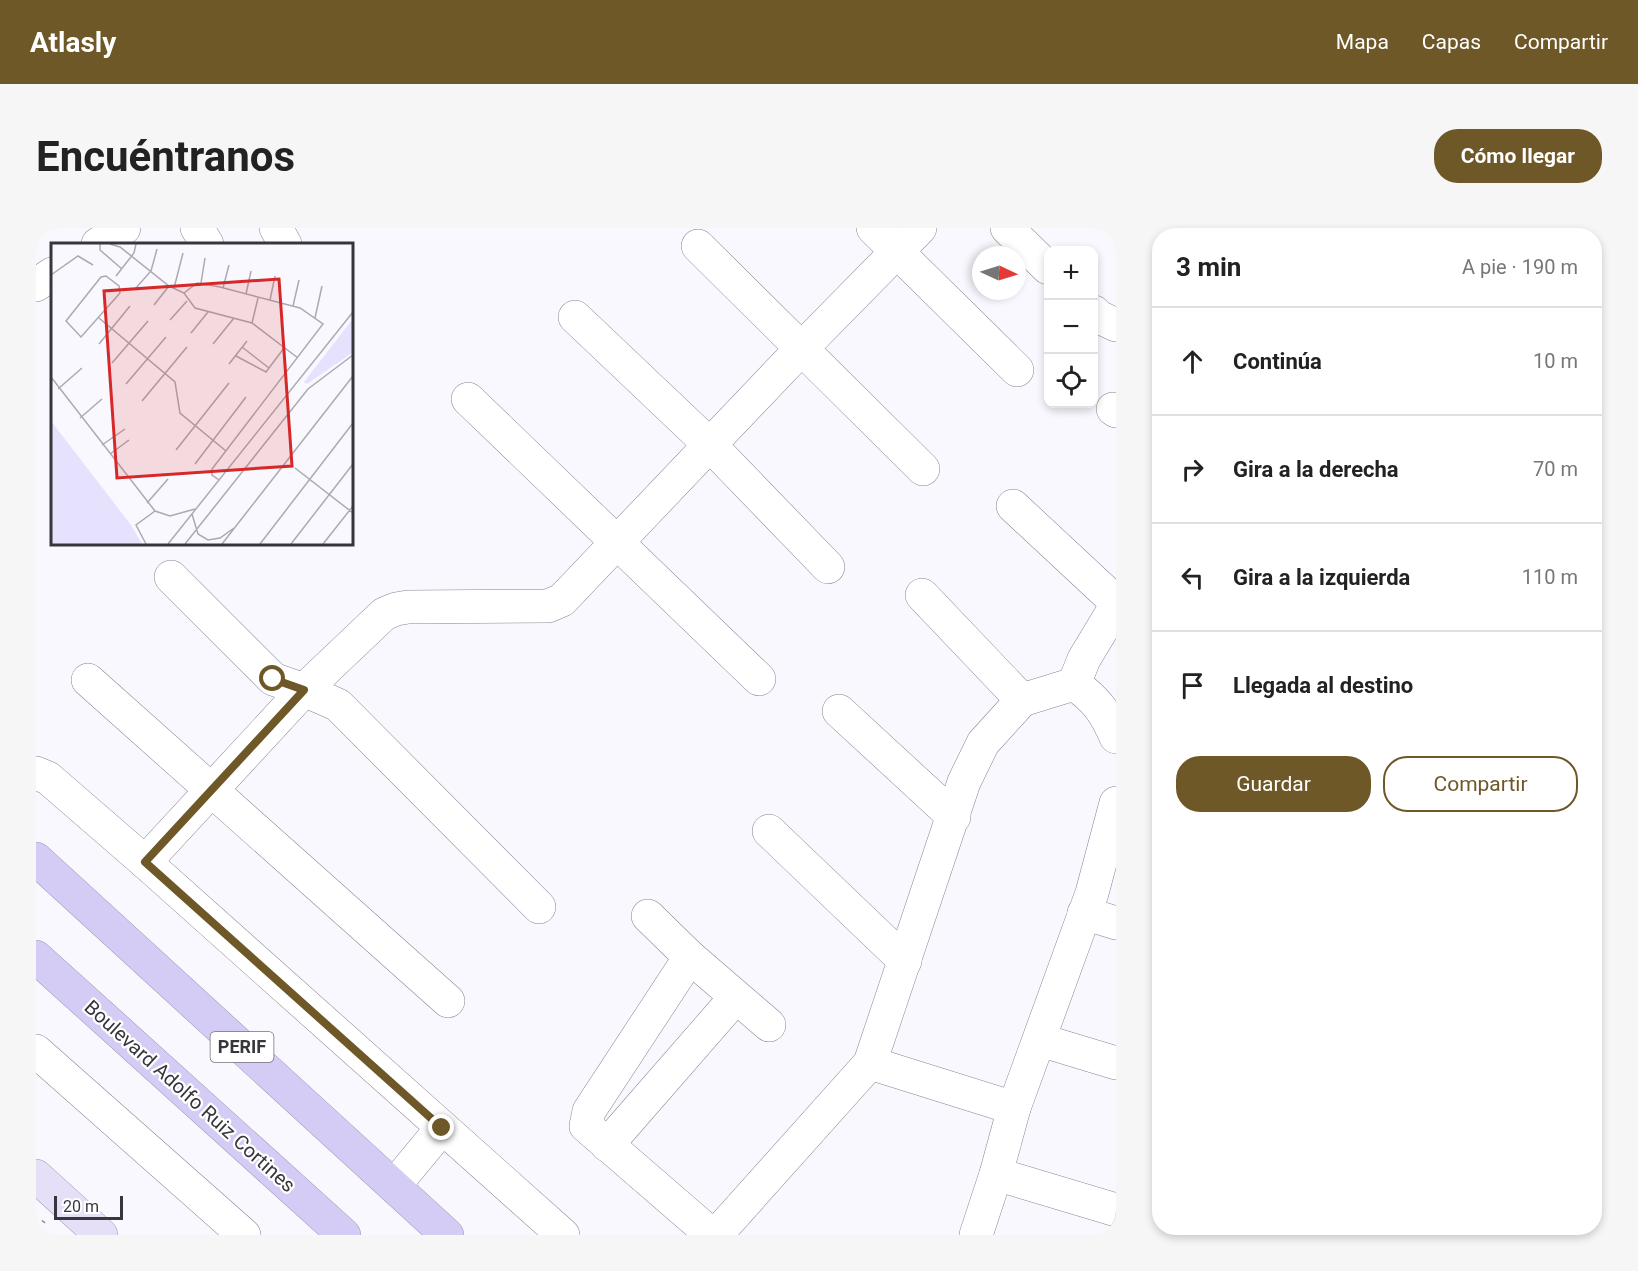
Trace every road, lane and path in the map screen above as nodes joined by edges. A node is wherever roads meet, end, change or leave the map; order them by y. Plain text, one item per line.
1 (124, 228) edge
2 (197, 228) edge
3 (276, 228) edge
4 (873, 228) edge
5 (920, 228) edge
6 (1007, 228) edge
7 (100, 243) edge
8 (206, 243) edge
9 (284, 243) edge
10 (698, 246) dead end
11 (897, 251) junction
12 (1044, 264) edge
13 (51, 275) edge
14 (36, 285) edge
15 (1098, 316) edge
16 (575, 317) dead end
17 (1116, 325) edge
18 (802, 348) junction
19 (1017, 370) dead end
20 (468, 399) dead end
21 (711, 446) junction
22 (923, 469) dead end
23 (1013, 506) dead end
24 (616, 543) junction
25 (828, 567) dead end
26 (171, 576) dead end
27 (922, 595) dead end
28 (1113, 618) edge
29 (759, 679) dead end
30 (88, 680) dead end
31 (1074, 684) junction
32 (304, 690) junction
33 (1022, 700) junction
34 (839, 711) dead end
35 (1116, 737) edge
36 (36, 773) edge
37 (212, 790) junction
38 (1116, 803) edge
39 (954, 817) junction
40 (769, 831) dead end
41 (37, 860) edge
42 (145, 862) junction
43 (539, 907) dead end
44 (1084, 913) junction
45 (648, 916) dead end
46 (1116, 923) edge
47 (36, 957) edge
48 (690, 957) junction
49 (905, 961) junction
50 (736, 997) junction
51 (448, 1001) dead end
52 (769, 1025) dead end
53 (1040, 1040) junction
54 (36, 1051) edge
55 (870, 1063) junction
56 (1116, 1063) edge
57 (1014, 1108) junction
58 (442, 1128) junction
59 (607, 1145) junction
60 (996, 1174) junction
61 (36, 1176) edge
62 (394, 1186) junction
63 (1116, 1210) edge
64 (101, 1235) edge
65 (244, 1235) edge
66 (344, 1235) edge
67 (447, 1235) edge
68 (563, 1235) edge
69 (714, 1235) edge
70 (976, 1235) edge

1 - 7 street
2 - 8 street
3 - 9 street
4 - 11 street
5 - 11 street
6 - 12 street
10 - 18 street
11 - 18 street
11 - 19 street
13 - 14 street
15 - 17 street
16 - 21 street
18 - 21 street
18 - 22 street
20 - 24 street
21 - 24 street
21 - 25 street
23 - 28 street
24 - 29 street
24 - 32 street
26 - 32 street
27 - 33 street
28 - 31 street
30 - 37 street
31 - 33 street
31 - 35 street
32 - 37 street
32 - 43 street
33 - 39 street
34 - 39 street
36 - 42 street
37 - 42 street
37 - 51 street
38 - 44 street
39 - 49 street
40 - 49 street
41 - 62 highway, PERIF
42 - 58 street
44 - 46 street
44 - 53 street
45 - 48 street
47 - 66 highway, Boulevard Adolfo Ruiz Cortines
48 - 50 street
48 - 59 street
49 - 55 street
50 - 52 street
50 - 59 street
53 - 56 street
53 - 57 street
54 - 65 street
55 - 57 street
55 - 69 street
57 - 60 street
58 - 62 street
58 - 68 street
59 - 69 street
60 - 63 street
60 - 70 street
61 - 64 main road
62 - 67 highway, PERIF

